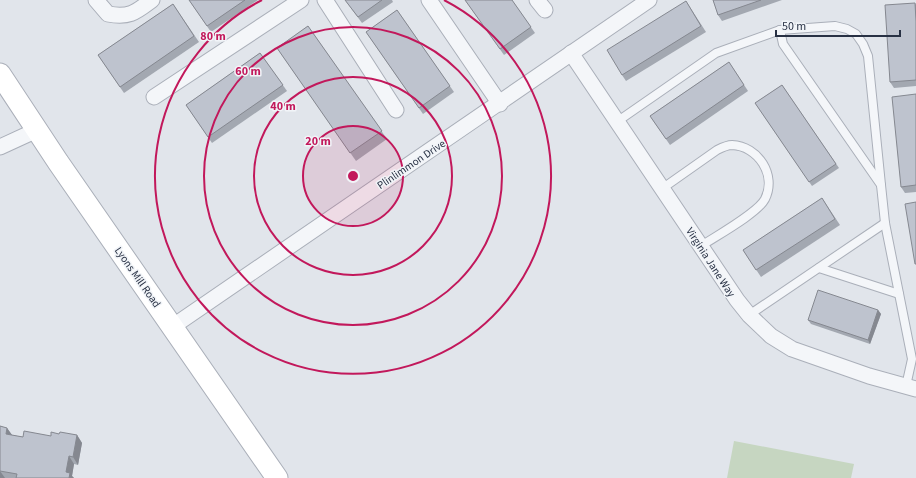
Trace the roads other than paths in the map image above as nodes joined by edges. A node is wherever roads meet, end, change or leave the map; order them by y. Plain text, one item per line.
1 (96, 0) edge
2 (152, 0) edge
3 (301, 0) edge
4 (325, 0) edge
5 (429, 0) edge
6 (649, 0) edge
7 (780, 30) junction
8 (571, 53) junction
9 (0, 74) edge
10 (154, 97) dead end
11 (500, 104) junction
12 (396, 110) dead end
13 (618, 121) junction
14 (37, 130) junction
15 (0, 147) edge
16 (881, 185) junction
17 (663, 188) junction
18 (885, 223) junction
19 (701, 246) junction
20 (819, 268) junction
21 (899, 294) junction
22 (749, 315) junction
23 (172, 327) junction
24 (911, 388) edge
25 (277, 478) edge

1 - 2 street
3 - 10 street
4 - 12 street
5 - 11 street
6 - 8 street, Plinlimmon Drive
7 - 13 lane
7 - 16 lane
7 - 16 lane
8 - 11 street, Plinlimmon Drive
8 - 13 street, Virginia Jane Way
9 - 14 main road, Lyons Mill Road
11 - 23 street, Plinlimmon Drive
13 - 17 street, Virginia Jane Way
14 - 15 street
14 - 23 main road, Lyons Mill Road
16 - 18 lane
17 - 19 street, Virginia Jane Way
17 - 19 lane
18 - 20 lane
18 - 21 lane
19 - 22 street, Virginia Jane Way
20 - 21 lane
20 - 22 lane
21 - 24 lane
22 - 24 street, Virginia Jane Way
23 - 25 main road, Lyons Mill Road

